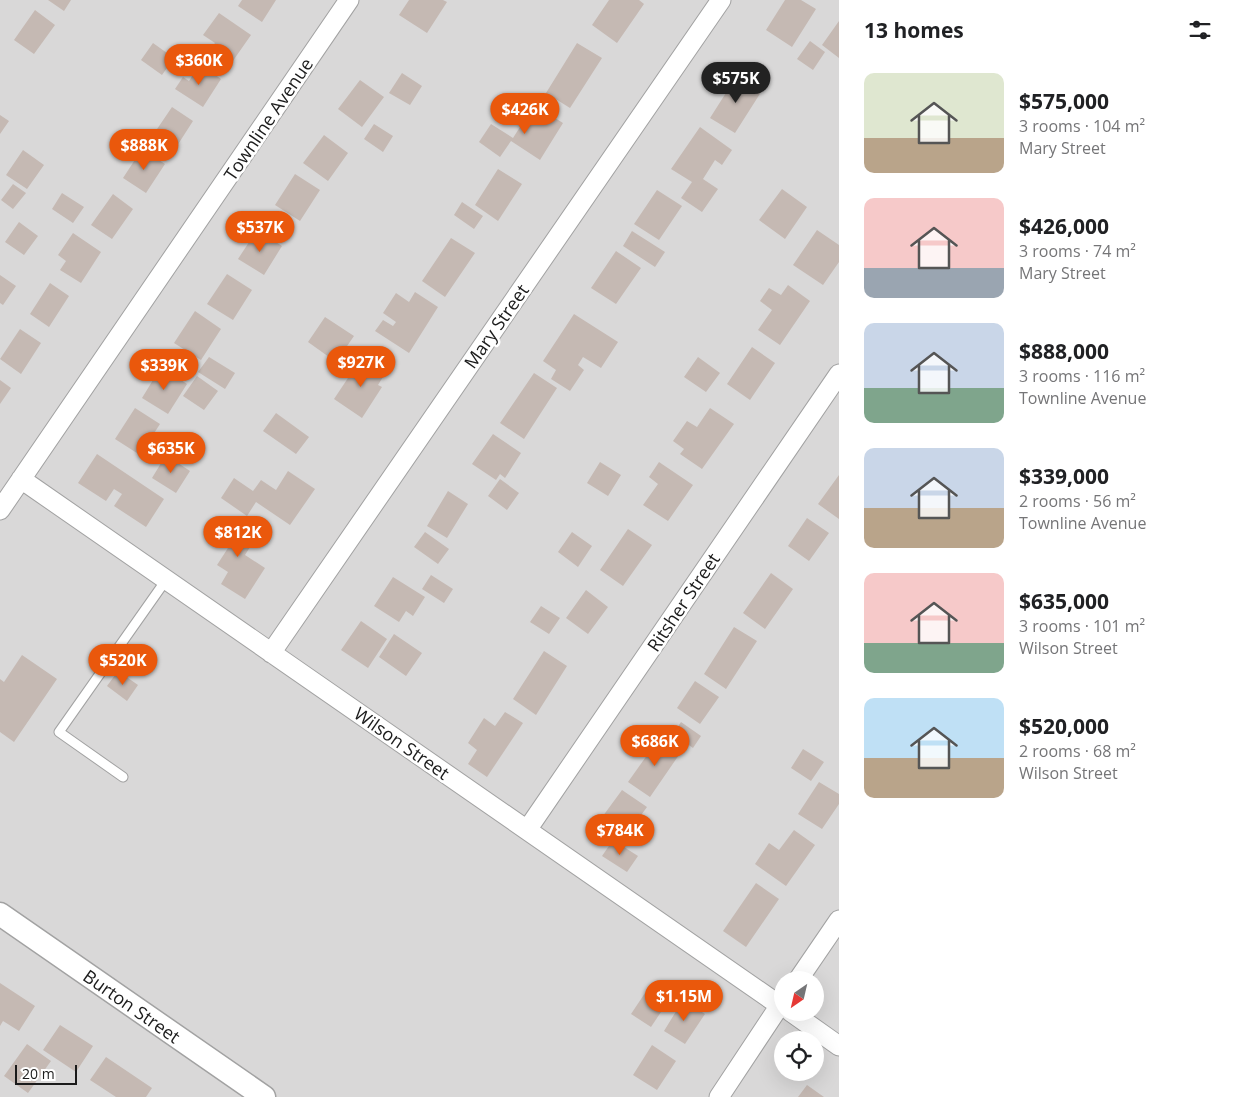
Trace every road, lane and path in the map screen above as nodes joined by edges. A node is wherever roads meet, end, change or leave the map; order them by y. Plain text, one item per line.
1 (349, 0) edge
2 (721, 0) edge
3 (839, 374) edge
4 (21, 479) junction
5 (0, 510) edge
6 (166, 580) junction
7 (271, 653) junction
8 (123, 777) dead end
9 (527, 830) junction
10 (0, 914) edge
11 (839, 920) edge
12 (804, 971) edge
13 (774, 1000) edge
14 (774, 1021) edge
15 (804, 1021) edge
16 (839, 1046) edge
17 (264, 1097) edge
18 (719, 1097) edge

1 - 4 street, Townline Avenue
2 - 7 street, Mary Street
3 - 9 street, Ritsher Street
4 - 5 street, Townline Avenue
4 - 6 street, Wilson Street
6 - 7 street, Wilson Street
6 - 8 lane
7 - 9 street, Wilson Street
9 - 13 street, Wilson Street
10 - 17 street, Burton Street
11 - 12 street
14 - 18 street
15 - 16 street, Wilson Street

